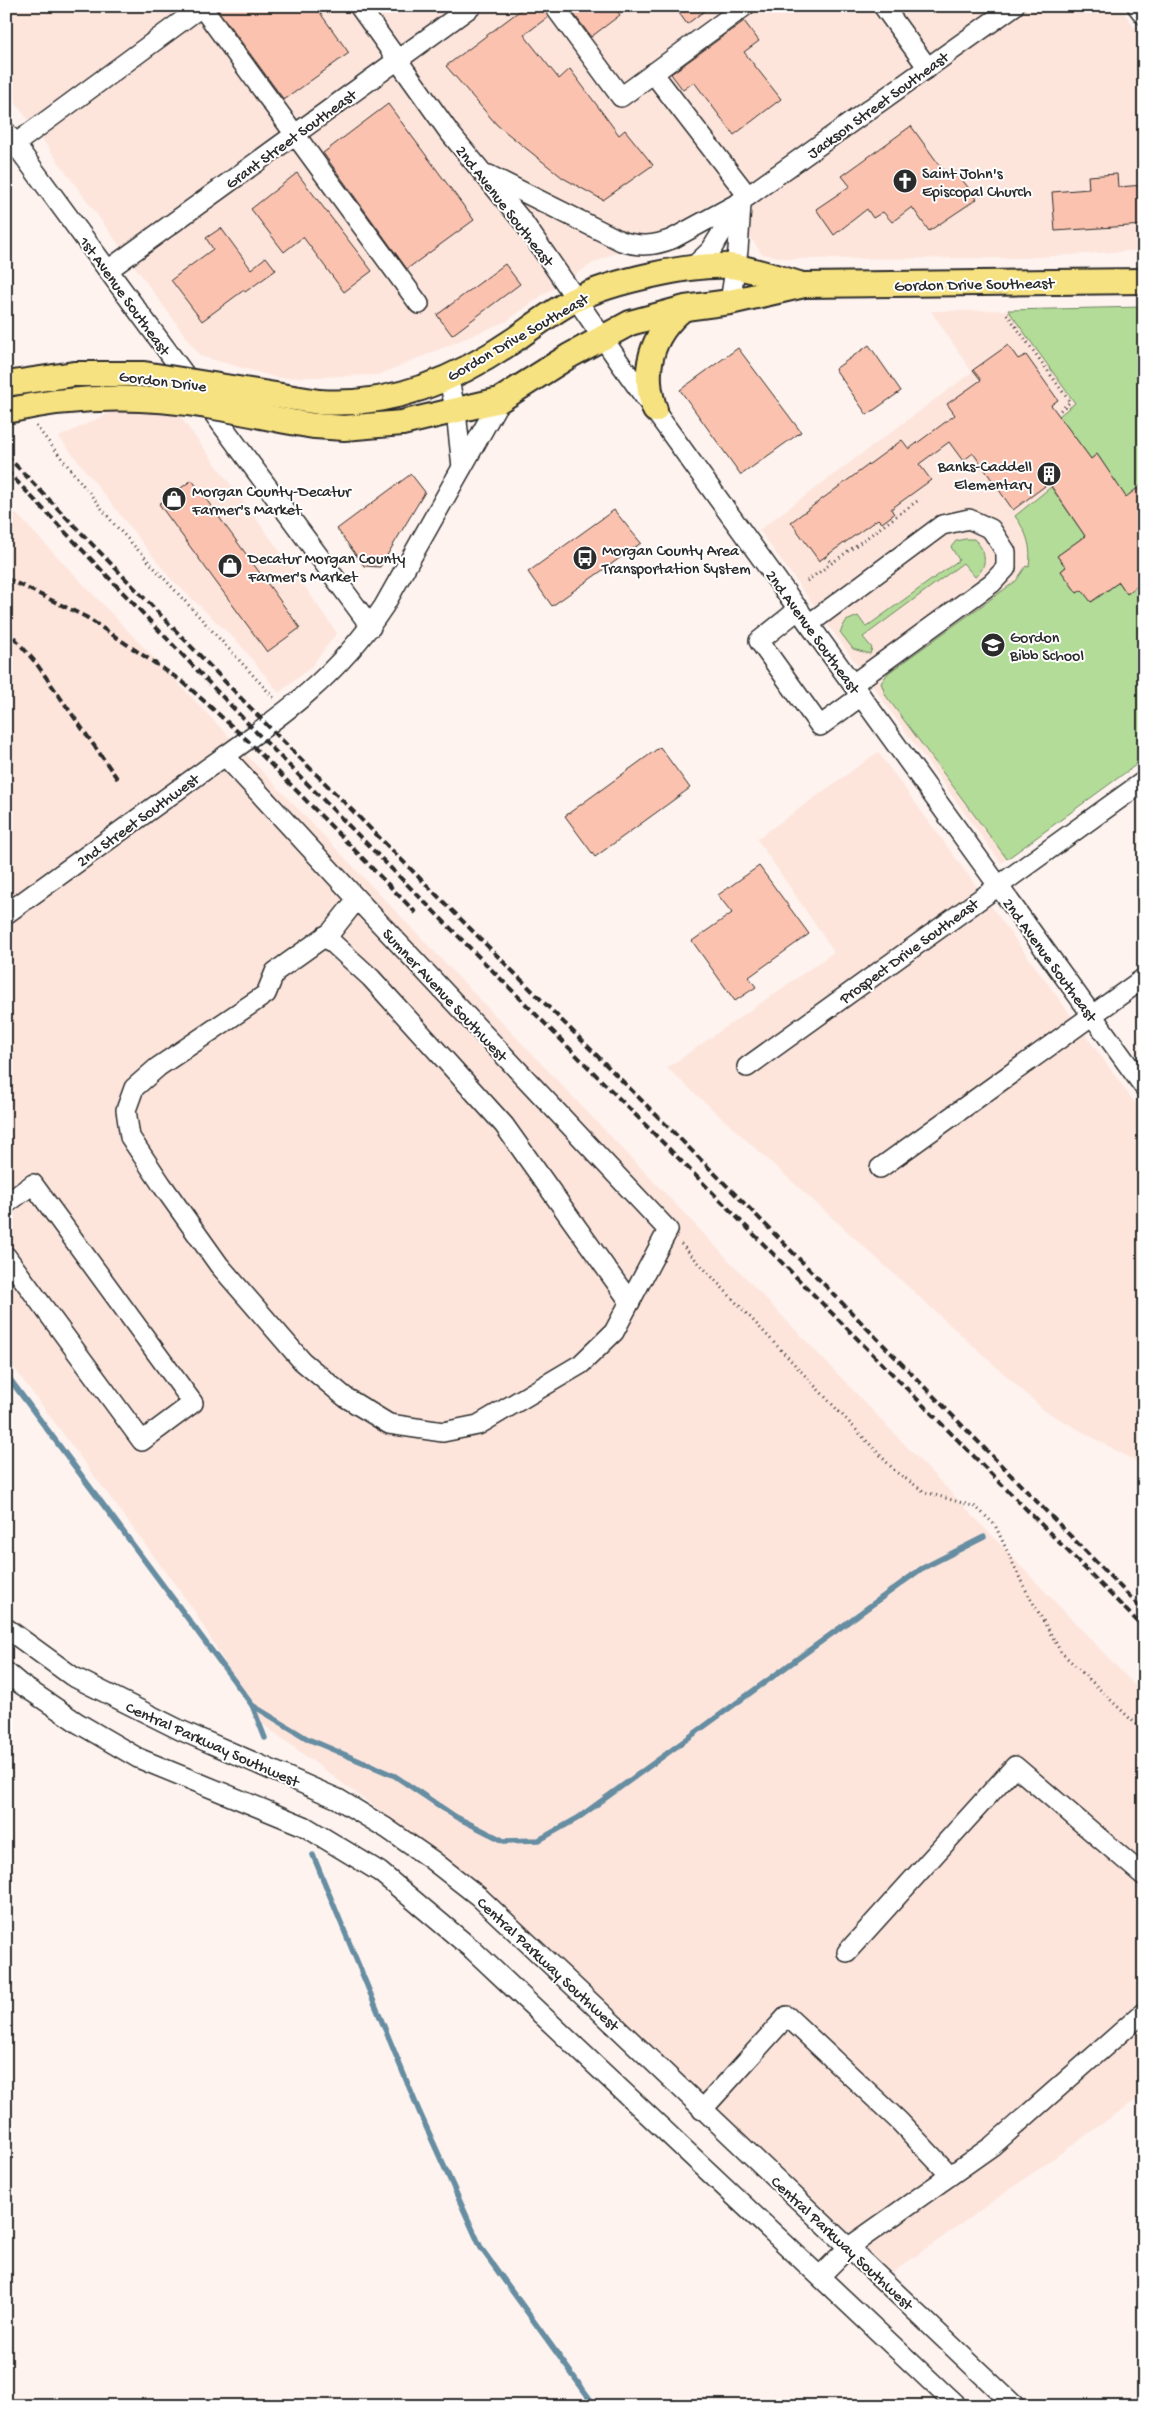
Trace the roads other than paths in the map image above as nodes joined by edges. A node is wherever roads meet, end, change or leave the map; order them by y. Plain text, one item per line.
1 (201, 6) edge
2 (359, 6) edge
3 (472, 6) edge
4 (554, 6) edge
5 (745, 6) edge
6 (883, 6) edge
7 (1014, 6) edge
8 (1137, 6) edge
9 (1144, 15) edge
10 (396, 60) junction
11 (928, 68) junction
12 (653, 73) junction
13 (294, 135) junction
14 (11, 138) edge
15 (483, 172) junction
16 (744, 199) junction
17 (693, 267) junction
18 (736, 267) junction
19 (108, 270) junction
20 (1144, 281) edge
21 (804, 285) junction
22 (575, 299) junction
23 (730, 302) junction
24 (419, 304) dead end
25 (685, 308) junction
26 (602, 337) junction
27 (448, 376) junction
28 (6, 384) edge
29 (500, 400) junction
30 (319, 402) joint
31 (6, 410) edge
32 (655, 410) junction
33 (456, 412) junction
34 (315, 426) joint
35 (462, 467) junction
36 (804, 616) junction
37 (371, 627) junction
38 (857, 690) junction
39 (225, 756) junction
40 (1144, 780) edge
41 (997, 885) junction
42 (356, 900) junction
43 (6, 914) edge
44 (325, 936) junction
45 (1144, 978) edge
46 (1091, 1015) junction
47 (747, 1067) dead end
48 (1142, 1080) edge
49 (880, 1168) dead end
50 (6, 1204) edge
51 (6, 1256) edge
52 (630, 1302) junction
53 (6, 1628) edge
54 (6, 1672) edge
55 (1144, 1876) edge
56 (846, 1952) dead end
57 (1144, 2012) edge
58 (702, 2110) junction
59 (950, 2175) junction
60 (849, 2248) junction
61 (820, 2276) junction
62 (957, 2406) edge
63 (1015, 2406) edge

1 - 13 street
1 - 14 street
2 - 10 street, 2nd Avenue Southeast
3 - 10 street, Grant Street Southeast
4 - 12 street
5 - 12 street
6 - 11 street
7 - 11 street, Jackson Street Southeast
8 - 9 street
10 - 13 street, Grant Street Southeast
10 - 15 street, 2nd Avenue Southeast
11 - 16 street, Jackson Street Southeast
12 - 16 street
13 - 19 street, Grant Street Southeast
13 - 24 street
14 - 19 street, 1st Avenue Southeast
15 - 16 street
15 - 22 street, 2nd Avenue Southeast
16 - 17 street, Jackson Street Southeast
16 - 18 street
17 - 18 main road, Gordon Drive Southeast
17 - 22 main road, Gordon Drive Southeast
18 - 21 main road, Gordon Drive Southeast
18 - 23 street
19 - 37 street, 1st Avenue Southeast
20 - 21 main road, Gordon Drive Southeast
21 - 23 main road, Gordon Drive Southeast
22 - 26 street, 2nd Avenue Southeast
22 - 27 main road, Gordon Drive Southeast
23 - 25 main road, Gordon Drive Southeast
25 - 26 main road, Gordon Drive Southeast
25 - 32 main road
26 - 29 main road, Gordon Drive Southeast
26 - 32 street, 2nd Avenue Southeast
27 - 30 main road, Gordon Drive Southeast
27 - 33 street
28 - 30 main road, Gordon Drive, bridge
29 - 33 main road, Gordon Drive Southeast
29 - 35 street, 2nd Street Southwest
31 - 34 main road, Gordon Drive, bridge
32 - 36 street, 2nd Avenue Southeast
33 - 34 main road, Gordon Drive Southeast
33 - 35 street
35 - 37 street, 2nd Street Southwest
36 - 38 street, 2nd Avenue Southeast
36 - 38 street
36 - 38 street
37 - 39 street, 2nd Street Southwest
38 - 41 street, 2nd Avenue Southeast
39 - 42 street, Sumner Avenue Southwest
39 - 43 street, 2nd Street Southwest
40 - 41 street, Prospect Drive Southeast
41 - 46 street, 2nd Avenue Southeast
41 - 47 street, Prospect Drive Southeast
42 - 44 street
42 - 52 street, Sumner Avenue Southwest
44 - 52 street
44 - 52 street
45 - 46 street
46 - 48 street, 2nd Avenue Southeast
46 - 49 street
50 - 51 street
53 - 58 street, Central Parkway Southwest
54 - 61 street
55 - 56 street
57 - 59 street
58 - 59 street
58 - 60 street, Central Parkway Southwest
59 - 60 street
60 - 61 street
60 - 63 street, Central Parkway Southwest
61 - 62 street

